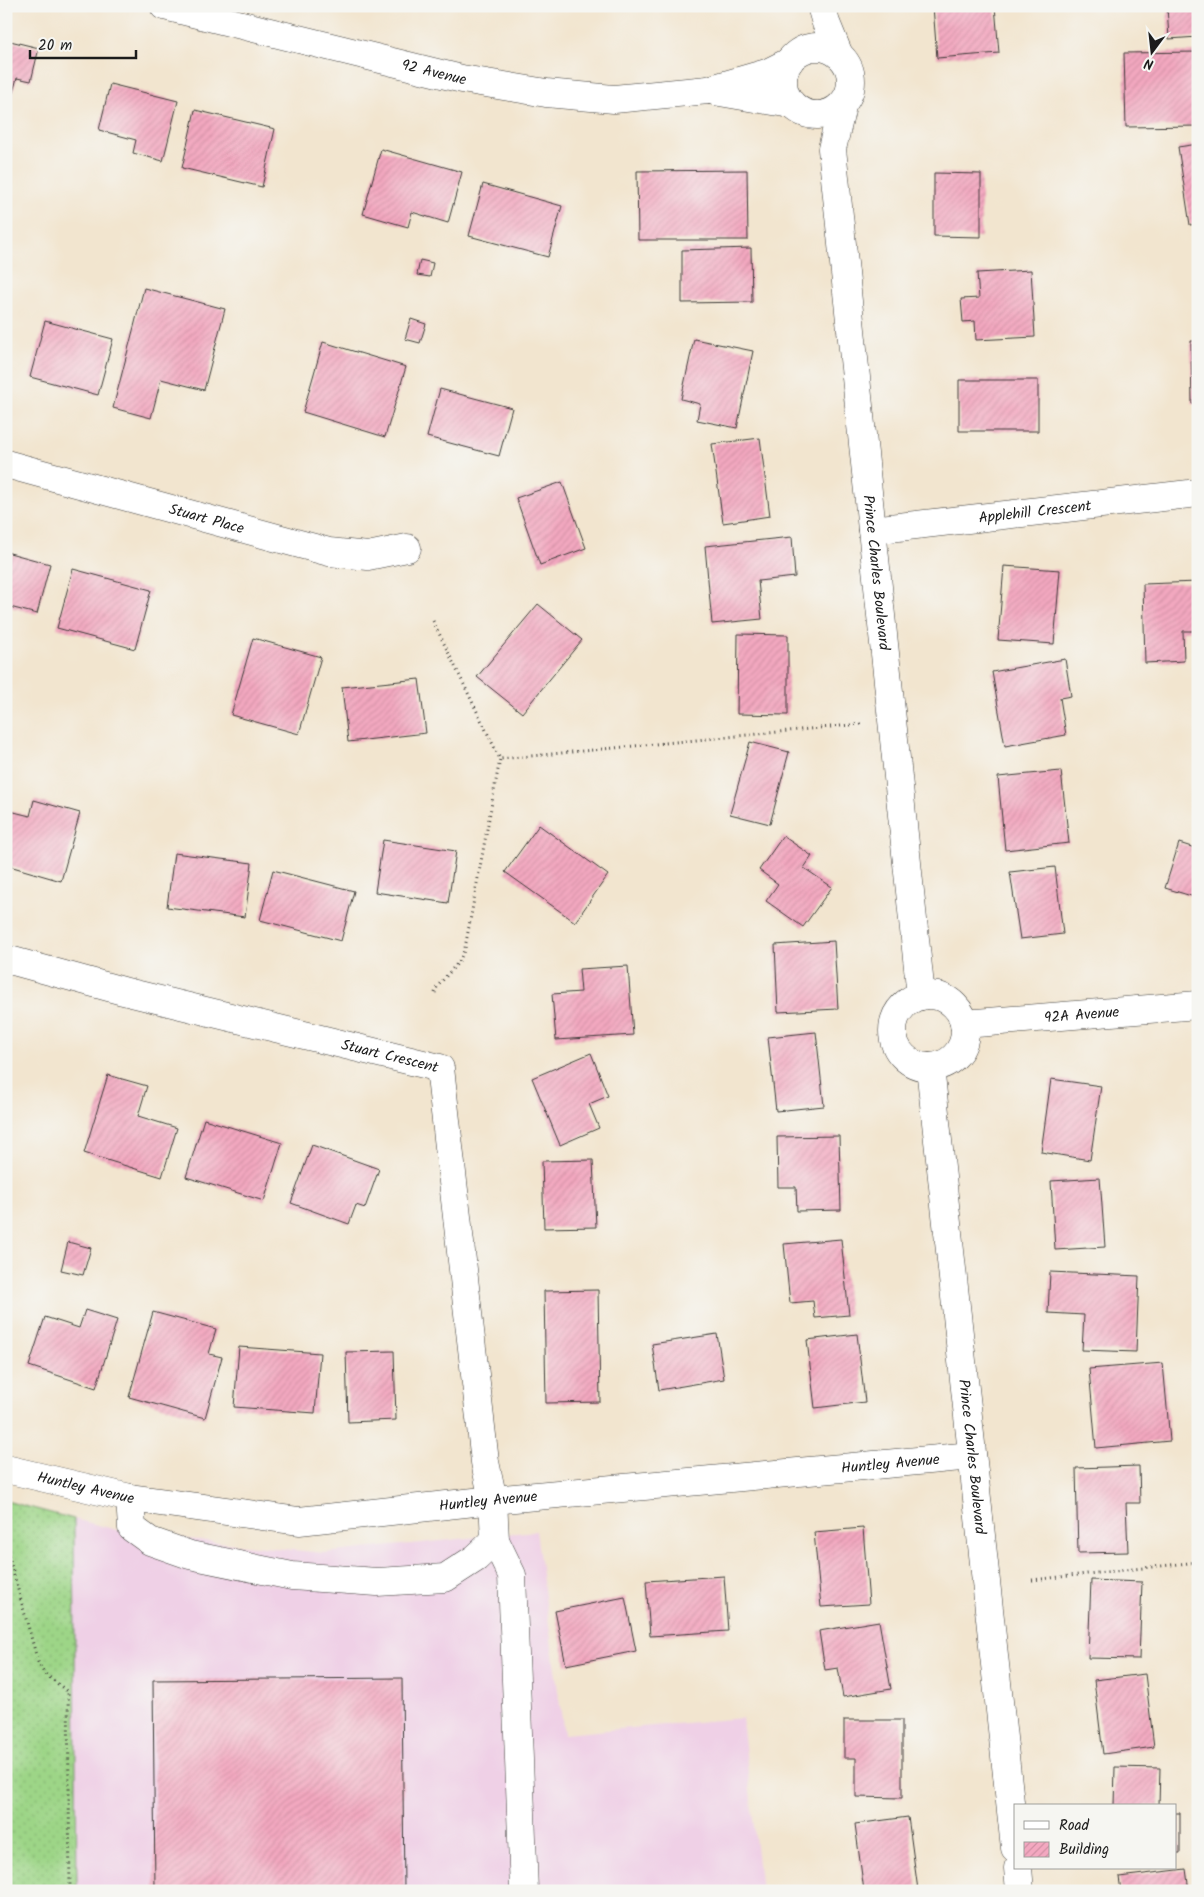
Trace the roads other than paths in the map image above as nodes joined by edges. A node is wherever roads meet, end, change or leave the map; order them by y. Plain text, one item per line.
1 (164, 6) edge
2 (814, 6) edge
3 (821, 6) edge
4 (839, 55) junction
5 (793, 58) junction
6 (708, 90) junction
7 (842, 106) junction
8 (801, 110) junction
9 (832, 148) junction
10 (6, 464) edge
11 (1198, 493) edge
12 (872, 530) junction
13 (407, 548) dead end
14 (6, 960) edge
15 (921, 996) junction
16 (1198, 1005) edge
17 (964, 1024) junction
18 (930, 1067) junction
19 (972, 1456) junction
20 (6, 1469) edge
21 (130, 1498) junction
22 (493, 1500) junction
23 (495, 1540) junction
24 (1014, 1839) edge
25 (1018, 1870) edge
26 (524, 1891) edge
27 (1020, 1891) edge

1 - 6 street, 92 Avenue
2 - 5 street
3 - 4 street
4 - 5 street
4 - 7 street
5 - 6 street, 92 Avenue
5 - 8 street
6 - 8 street, 92 Avenue
7 - 8 street
7 - 9 street, Prince Charles Boulevard
8 - 9 street, Prince Charles Boulevard
9 - 12 street, Prince Charles Boulevard
10 - 13 street, Stuart Place
11 - 12 street, Applehill Crescent
12 - 15 street, Prince Charles Boulevard
14 - 22 street, Stuart Crescent
15 - 17 street
15 - 18 street
16 - 17 street, 92A Avenue
17 - 18 street
18 - 19 street, Prince Charles Boulevard
19 - 22 street, Huntley Avenue
19 - 24 street, Prince Charles Boulevard
20 - 21 street, Huntley Avenue
21 - 22 street, Huntley Avenue
21 - 23 street
22 - 23 street
23 - 26 street
25 - 27 street

